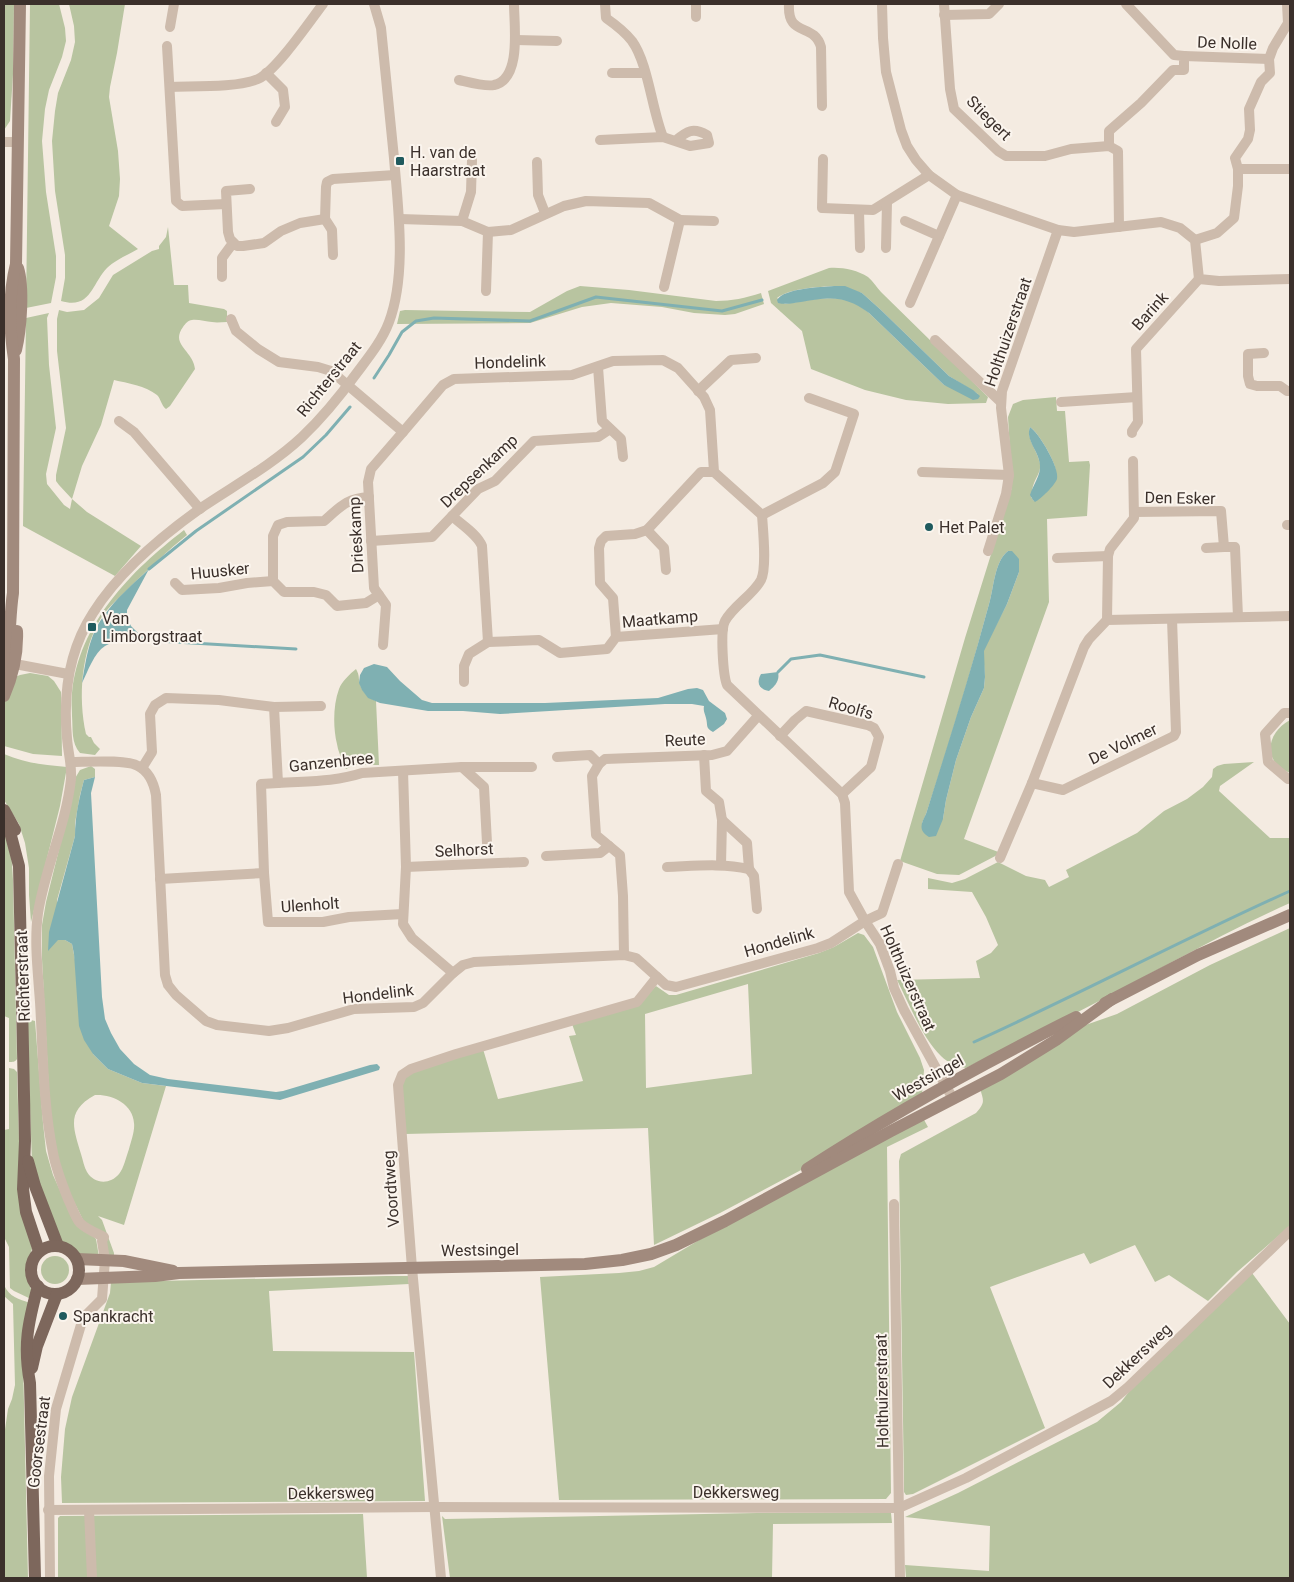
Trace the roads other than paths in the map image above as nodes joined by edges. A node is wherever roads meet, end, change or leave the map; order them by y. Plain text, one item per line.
1 (20, 4) edge
2 (174, 4) edge
3 (324, 4) edge
4 (374, 4) edge
5 (514, 4) edge
6 (605, 4) edge
7 (696, 4) edge
8 (789, 4) edge
9 (882, 4) edge
10 (944, 4) edge
11 (999, 4) edge
12 (1126, 4) edge
13 (1287, 4) edge
14 (944, 15) junction
15 (696, 17) dead end
16 (170, 27) dead end
17 (516, 40) junction
18 (557, 41) dead end
19 (167, 46) dead end
20 (1184, 56) junction
21 (1269, 59) junction
22 (266, 73) junction
23 (612, 73) dead end
24 (645, 73) junction
25 (460, 80) dead end
26 (170, 87) junction
27 (822, 106) dead end
28 (276, 122) dead end
29 (663, 137) junction
30 (600, 140) dead end
31 (675, 141) dead end
32 (4, 142) edge
33 (18, 142) junction
34 (1109, 146) junction
35 (823, 159) dead end
36 (472, 160) dead end
37 (537, 162) dead end
38 (1238, 169) junction
39 (1290, 169) edge
40 (395, 175) junction
41 (929, 175) junction
42 (250, 189) dead end
43 (957, 196) junction
44 (887, 202) junction
45 (226, 204) junction
46 (859, 211) junction
47 (545, 213) junction
48 (325, 219) junction
49 (400, 219) junction
50 (680, 220) junction
51 (462, 221) junction
52 (714, 221) dead end
53 (905, 221) dead end
54 (1119, 227) junction
55 (1058, 230) junction
56 (488, 232) junction
57 (939, 236) junction
58 (1196, 240) junction
59 (233, 243) junction
60 (860, 248) dead end
61 (886, 248) dead end
62 (333, 254) dead end
63 (222, 277) dead end
64 (1199, 279) junction
65 (1290, 279) edge
66 (664, 287) dead end
67 (486, 291) dead end
68 (910, 303) dead end
69 (231, 319) dead end
70 (934, 340) dead end
71 (1264, 353) dead end
72 (756, 358) dead end
73 (598, 367) junction
74 (348, 385) junction
75 (698, 391) junction
76 (1290, 391) edge
77 (1137, 397) junction
78 (809, 398) dead end
79 (1001, 402) junction
80 (1061, 402) dead end
81 (119, 422) dead end
82 (610, 429) junction
83 (403, 432) junction
84 (1132, 433) dead end
85 (9, 455) edge
86 (623, 456) dead end
87 (1133, 461) dead end
88 (714, 472) junction
89 (922, 472) dead end
90 (1009, 475) junction
91 (369, 497) junction
92 (200, 509) junction
93 (1134, 512) junction
94 (762, 515) junction
95 (452, 516) junction
96 (647, 530) junction
97 (372, 541) junction
98 (1224, 547) junction
99 (1206, 548) dead end
100 (988, 551) dead end
101 (1108, 556) junction
102 (1057, 558) dead end
103 (666, 570) dead end
104 (273, 581) junction
105 (175, 583) dead end
106 (379, 595) junction
107 (1290, 616) edge
108 (1238, 617) junction
109 (1172, 619) junction
110 (1107, 620) junction
111 (723, 630) junction
112 (616, 637) junction
113 (488, 642) junction
114 (383, 645) dead end
115 (8, 666) edge
116 (68, 674) junction
117 (464, 682) dead end
118 (4, 696) edge
119 (321, 706) dead end
120 (274, 707) junction
121 (1290, 713) edge
122 (758, 716) junction
123 (780, 736) junction
124 (704, 755) junction
125 (558, 757) dead end
126 (71, 762) junction
127 (599, 764) junction
128 (462, 767) junction
129 (532, 767) dead end
130 (142, 768) junction
131 (403, 771) junction
132 (1290, 779) edge
133 (278, 783) junction
134 (1032, 783) junction
135 (842, 794) junction
136 (4, 810) edge
137 (722, 820) junction
138 (4, 824) edge
139 (487, 843) dead end
140 (609, 846) junction
141 (546, 856) dead end
142 (1000, 858) dead end
143 (524, 862) dead end
144 (898, 864) dead end
145 (720, 865) junction
146 (19, 866) junction
147 (667, 867) dead end
148 (406, 868) junction
149 (749, 869) junction
150 (264, 873) junction
151 (160, 879) junction
152 (757, 909) dead end
153 (403, 914) junction
154 (1290, 915) edge
155 (865, 921) junction
156 (624, 955) junction
157 (453, 973) junction
158 (657, 977) junction
159 (1112, 999) junction
160 (946, 1086) junction
161 (953, 1099) junction
162 (25, 1141) junction
163 (769, 1198) junction
164 (894, 1204) dead end
165 (1290, 1232) edge
166 (58, 1246) junction
167 (39, 1251) junction
168 (77, 1259) junction
169 (104, 1260) junction
170 (412, 1268) junction
171 (180, 1273) junction
172 (104, 1278) junction
173 (78, 1279) junction
174 (38, 1286) junction
175 (57, 1294) junction
176 (30, 1383) junction
177 (434, 1507) junction
178 (899, 1508) junction
179 (48, 1510) junction
180 (89, 1510) junction
181 (35, 1578) edge
182 (50, 1578) edge
183 (92, 1578) edge
184 (441, 1578) edge
185 (900, 1578) edge

1 - 33 main road
2 - 16 street
3 - 22 street
4 - 40 street, Richterstraat
5 - 17 street
6 - 24 street
7 - 15 street
8 - 27 street
9 - 41 street
10 - 14 street, Stiegert
11 - 14 street
12 - 20 street
13 - 21 street, De Nolle
14 - 34 street, Stiegert
17 - 18 street
17 - 25 street
19 - 26 street
20 - 21 street, De Nolle
20 - 34 street
21 - 38 street, De Nolle
22 - 26 street
22 - 28 street
23 - 24 street
24 - 29 street
26 - 45 street
29 - 30 street
29 - 31 street
32 - 33 street
33 - 85 main road
34 - 54 street
35 - 46 street
36 - 51 street
37 - 47 street
38 - 39 street
38 - 58 street, De Nolle
40 - 48 street
40 - 49 street, Richterstraat
41 - 43 street
41 - 44 street
42 - 45 street
43 - 55 street
43 - 57 street
44 - 46 street
44 - 61 street
45 - 59 street
46 - 60 street
47 - 50 street
47 - 56 street
48 - 59 street
48 - 62 street
49 - 51 street
49 - 74 street, Richterstraat
50 - 52 street
50 - 66 street
51 - 56 street
53 - 57 street
54 - 55 street
54 - 58 street
55 - 79 street, Holthuizerstraat
56 - 67 street
57 - 68 street
58 - 64 street
59 - 63 street
64 - 65 street
64 - 77 street, Barink
69 - 74 street
70 - 79 street
71 - 76 street
72 - 75 street
73 - 75 street, Hondelink
73 - 82 street
73 - 83 street, Hondelink
74 - 83 street
74 - 92 street, Richterstraat
75 - 88 street, Hondelink
77 - 80 street
77 - 84 street, Barink
78 - 94 street
79 - 90 street, Holthuizerstraat
81 - 92 street
82 - 86 street
82 - 95 street, Drepsenkamp
83 - 91 street, Drieskamp
85 - 115 main road
87 - 93 street, Den Esker
88 - 94 street
88 - 96 street
89 - 90 street
90 - 100 street, Holthuizerstraat
91 - 97 street, Drieskamp
91 - 104 street, Huusker
92 - 116 street, Richterstraat
93 - 98 street, Den Esker
93 - 101 street, Den Esker
94 - 111 street
95 - 97 street, Drepsenkamp
95 - 113 street
96 - 103 street
96 - 112 street
97 - 106 street, Drieskamp
98 - 99 street
98 - 108 street
101 - 102 street
101 - 110 street
104 - 105 street, Huusker
104 - 106 street, Huusker
106 - 114 street, Drieskamp
107 - 108 street
108 - 109 street
109 - 110 street
109 - 134 street, De Volmer
110 - 134 street
111 - 112 street, Maatkamp
111 - 122 street
112 - 113 street, Maatkamp
113 - 117 street
115 - 116 street
115 - 118 main road
116 - 126 street, Richterstraat
119 - 120 street
120 - 130 street
120 - 133 street, Ganzenbree
121 - 132 street
122 - 123 street
122 - 124 street, Reute
123 - 135 street
123 - 135 street, Roolfs
124 - 127 street, Reute
124 - 137 street
125 - 127 street
126 - 130 street
126 - 169 street, Richterstraat
127 - 140 street
128 - 129 street, Ganzenbree
128 - 131 street, Ganzenbree
128 - 139 street
130 - 151 street, Hondelink
131 - 133 street, Ganzenbree
131 - 148 street
133 - 150 street, Ulenholt
134 - 142 street
135 - 155 street
136 - 146 main road
137 - 145 street
137 - 149 street
138 - 146 main road
140 - 141 street
140 - 156 street
143 - 148 street, Selhorst
144 - 155 street, Hondelink
145 - 147 street
145 - 149 street
146 - 162 main road
148 - 153 street
149 - 152 street
150 - 151 street
150 - 153 street, Ulenholt
151 - 157 street, Hondelink
153 - 157 street
154 - 159 main road, Westsingel
155 - 158 street, Hondelink
155 - 160 street, Holthuizerstraat
156 - 157 street, Hondelink
156 - 158 street, Hondelink
158 - 170 street, Voordtweg
159 - 160 main road, Westsingel
159 - 161 main road, Westsingel
160 - 161 street, Holthuizerstraat
160 - 163 main road, Westsingel
161 - 163 main road, Westsingel
162 - 166 main road
162 - 167 main road
163 - 170 main road, Westsingel
164 - 178 street, Holthuizerstraat
165 - 178 street, Dekkersweg
166 - 167 main road
166 - 168 main road
167 - 174 main road
168 - 169 main road, Westsingel
168 - 173 main road
169 - 171 main road, Westsingel
169 - 172 street, Goorsestraat
170 - 171 main road, Westsingel
170 - 177 street, Voordtweg
171 - 172 main road, Westsingel
172 - 173 main road, Westsingel
172 - 179 street, Goorsestraat
173 - 175 main road
174 - 175 main road
174 - 176 main road, Goorsestraat
175 - 176 main road, Goorsestraat
176 - 181 main road, Goorsestraat
177 - 178 street, Dekkersweg
177 - 180 street, Dekkersweg
177 - 184 street, Voordtweg
178 - 185 street, Holthuizerstraat
179 - 180 street, Dekkersweg
179 - 182 street, Goorsestraat
180 - 183 street

